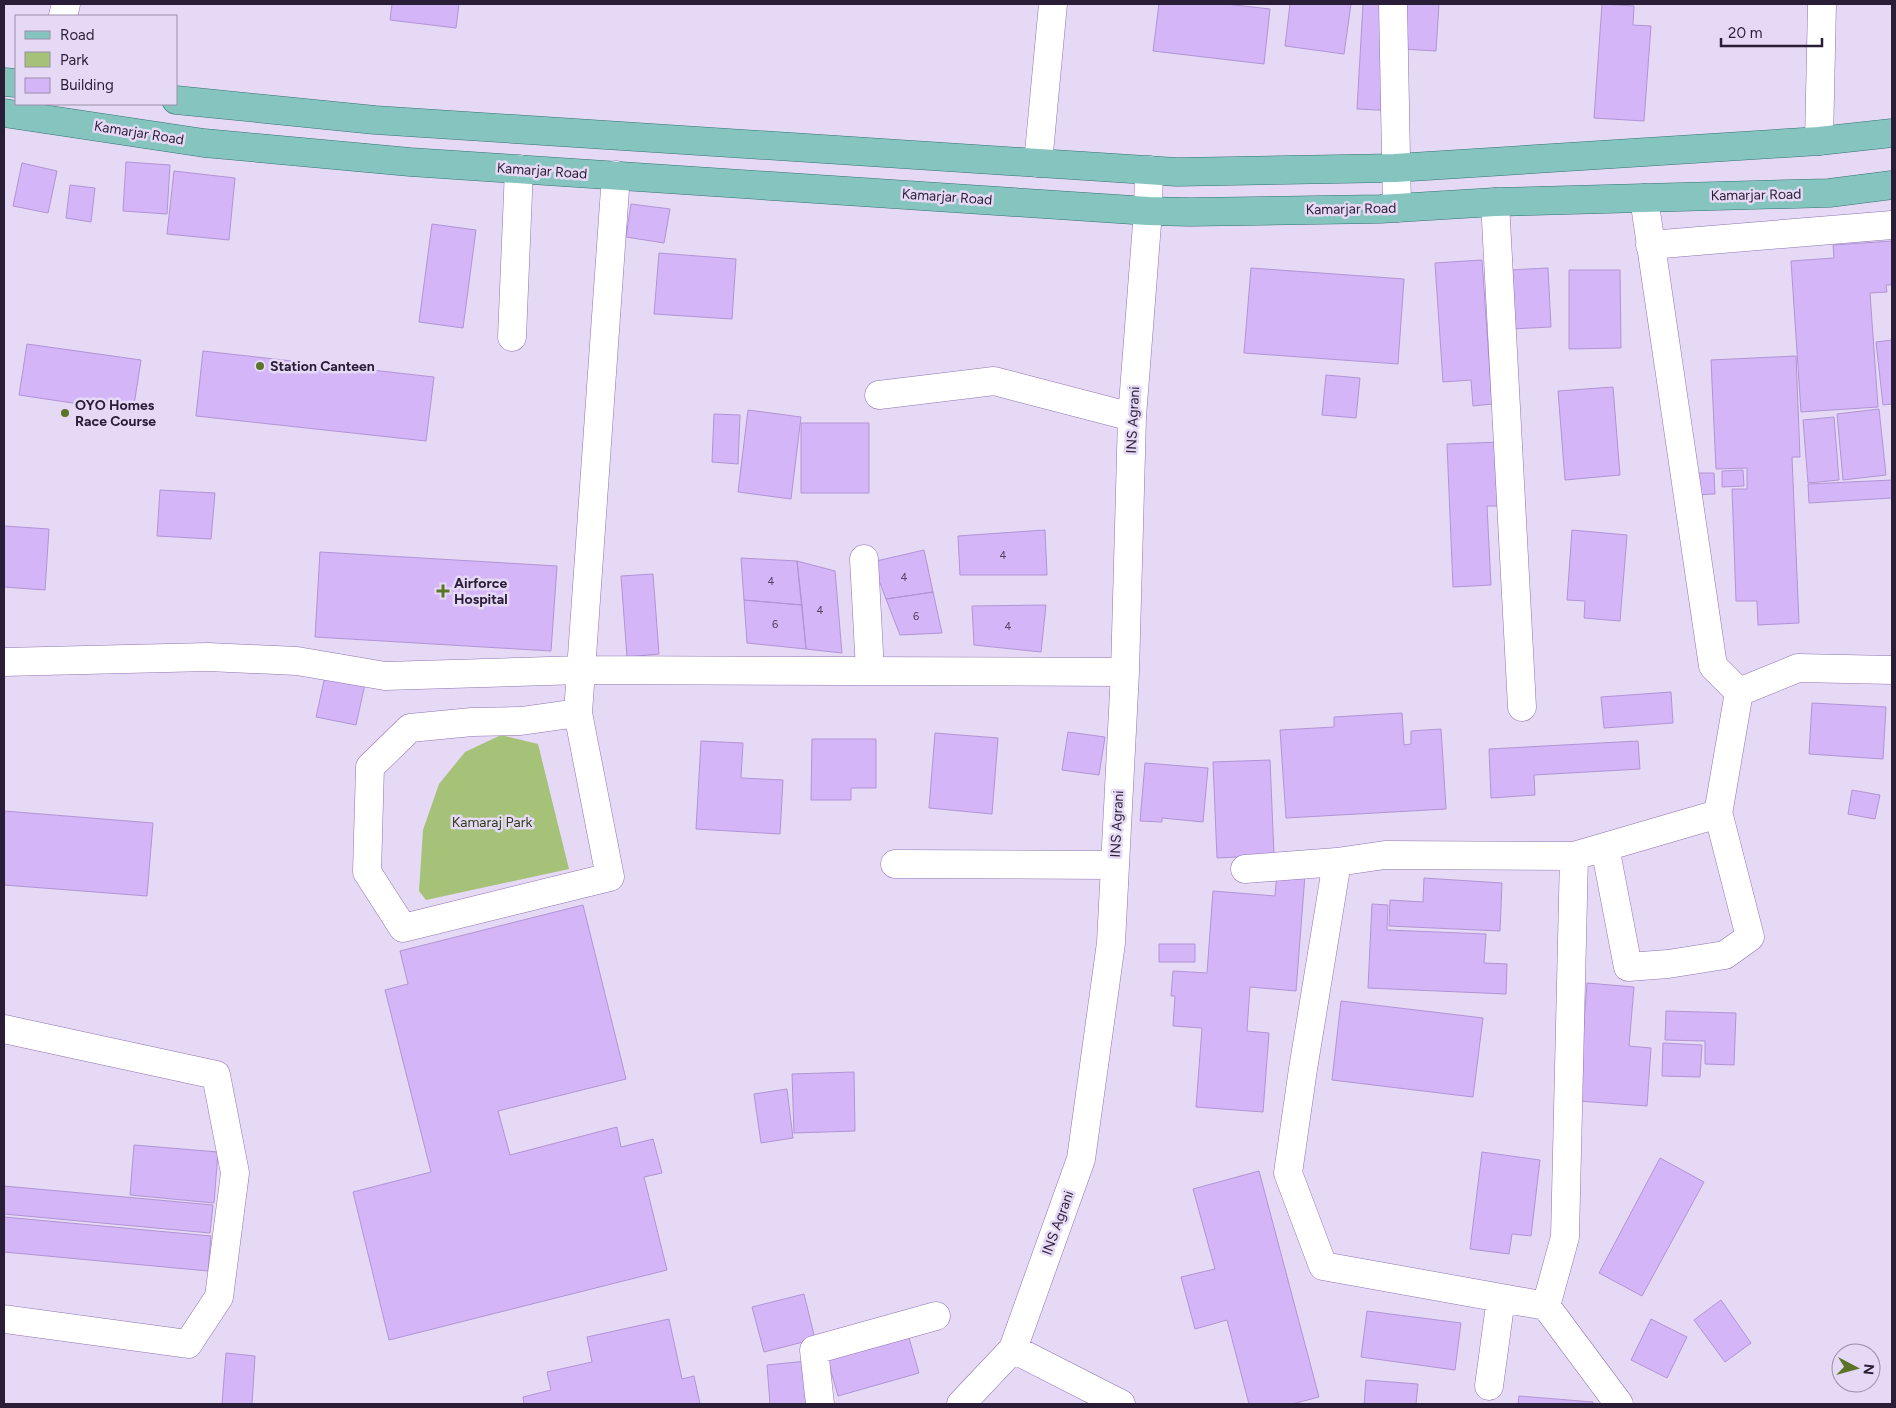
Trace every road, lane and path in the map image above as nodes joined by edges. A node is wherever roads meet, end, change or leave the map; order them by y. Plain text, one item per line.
1 (1054, 4) edge
2 (1393, 4) edge
3 (1822, 4) edge
4 (178, 100) edge
5 (4, 113) edge
6 (1892, 133) edge
7 (1819, 141) junction
8 (1038, 163) junction
9 (1395, 168) junction
10 (519, 169) junction
11 (1149, 170) junction
12 (616, 175) junction
13 (1892, 185) edge
14 (1644, 198) junction
15 (1495, 202) junction
16 (1397, 208) junction
17 (1148, 210) junction
18 (1892, 225) edge
19 (1650, 245) junction
20 (512, 337) dead end
21 (879, 395) dead end
22 (1132, 417) junction
23 (864, 559) dead end
24 (4, 662) edge
25 (581, 670) junction
26 (1892, 670) edge
27 (870, 671) junction
28 (1125, 672) junction
29 (1739, 692) junction
30 (1522, 707) dead end
31 (578, 713) junction
32 (1718, 812) junction
33 (1605, 847) junction
34 (1574, 856) junction
35 (1336, 862) junction
36 (895, 864) dead end
37 (1115, 866) junction
38 (1245, 869) dead end
39 (4, 1029) edge
40 (1501, 1298) junction
41 (1546, 1306) junction
42 (936, 1316) dead end
43 (4, 1319) edge
44 (1013, 1349) junction
45 (1489, 1386) dead end
46 (820, 1404) edge
47 (961, 1404) edge
48 (1120, 1404) edge
49 (1619, 1404) edge

1 - 8 street
2 - 9 street
3 - 7 street
4 - 8 main road
5 - 10 main road, Kamarjar Road
6 - 7 main road
7 - 9 main road
8 - 11 main road
9 - 11 main road
9 - 16 street
10 - 12 main road, Kamarjar Road
10 - 20 street
11 - 17 street, INS Agrani
12 - 17 main road, Kamarjar Road
12 - 25 street
13 - 14 main road, Kamarjar Road
14 - 15 main road, Kamarjar Road
14 - 19 street
15 - 16 main road, Kamarjar Road
15 - 30 street
16 - 17 main road, Kamarjar Road
17 - 22 street, INS Agrani
18 - 19 street
19 - 29 street
21 - 22 street
22 - 28 street, INS Agrani
23 - 27 street
24 - 25 street
25 - 27 street
25 - 31 street
26 - 29 street
27 - 28 street
28 - 37 street, INS Agrani
29 - 32 street
31 - 31 street
32 - 33 street
32 - 33 street
33 - 34 street
34 - 35 street
34 - 41 street
35 - 38 street
35 - 40 street
36 - 37 street
37 - 44 street, INS Agrani
39 - 43 street
40 - 41 street
40 - 45 street
41 - 49 street
42 - 46 street
44 - 47 street, INS Agrani
44 - 48 street

